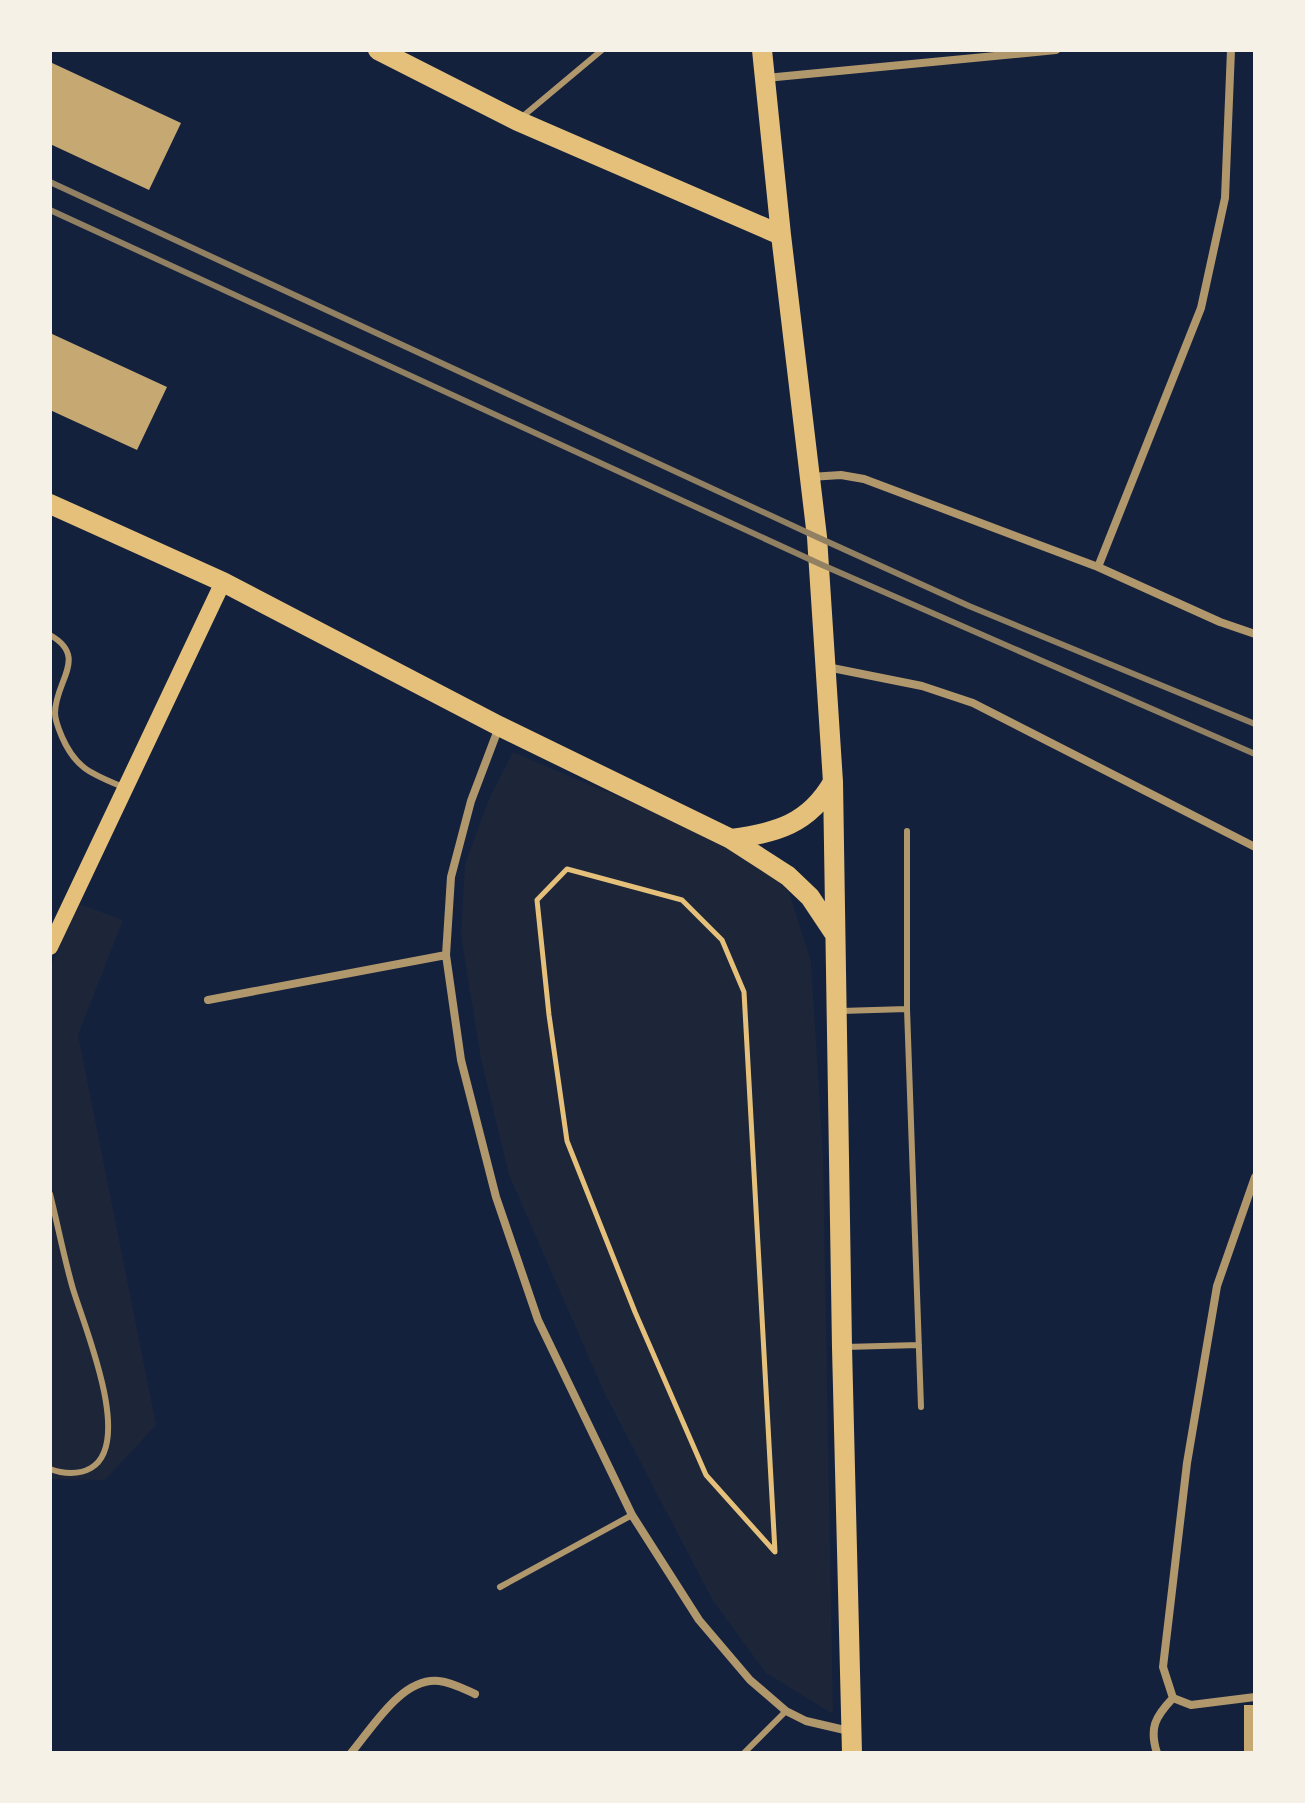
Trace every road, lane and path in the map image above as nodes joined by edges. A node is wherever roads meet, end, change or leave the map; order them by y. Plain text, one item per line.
1 (378, 50) edge
2 (602, 50) edge
3 (762, 50) edge
4 (1056, 50) edge
5 (1231, 50) edge
6 (765, 78) junction
7 (518, 121) junction
8 (781, 235) junction
9 (810, 477) junction
10 (50, 504) edge
11 (1098, 567) junction
12 (223, 582) junction
13 (1255, 634) edge
14 (50, 635) edge
15 (825, 667) junction
16 (52, 713) edge
17 (499, 726) junction
18 (833, 782) junction
19 (124, 788) junction
20 (907, 831) dead end
21 (731, 839) junction
22 (1255, 847) edge
23 (567, 869) joint
24 (834, 933) junction
25 (50, 947) edge
26 (446, 955) junction
27 (208, 1000) dead end
28 (907, 1009) junction
29 (835, 1011) junction
30 (1255, 1177) edge
31 (50, 1194) edge
32 (919, 1345) junction
33 (842, 1347) junction
34 (921, 1407) dead end
35 (50, 1469) edge
36 (632, 1515) junction
37 (500, 1587) dead end
38 (475, 1694) dead end
39 (1255, 1697) edge
40 (1173, 1698) junction
41 (786, 1711) junction
42 (849, 1731) junction
43 (351, 1753) edge
44 (744, 1753) edge
45 (852, 1753) edge
46 (1157, 1753) edge

1 - 7 main road
2 - 7 lane
3 - 6 main road
4 - 6 street
5 - 11 street
6 - 8 main road
7 - 8 main road
8 - 9 main road
9 - 11 street
9 - 15 main road
10 - 12 main road
11 - 13 street
12 - 17 main road
12 - 19 main road
14 - 16 lane
15 - 18 main road
15 - 22 street
16 - 19 lane
17 - 21 main road
17 - 26 street
18 - 21 main road
18 - 24 main road
19 - 25 main road
20 - 28 lane
21 - 24 main road
23 - 23 path
24 - 29 main road
26 - 27 street
26 - 36 street
28 - 29 lane
28 - 32 lane
29 - 33 main road
30 - 40 street
31 - 35 lane
32 - 33 lane
32 - 34 lane
33 - 42 main road
36 - 37 lane
36 - 41 street
38 - 43 street
39 - 40 street
40 - 46 street
41 - 42 street
41 - 44 lane
42 - 45 main road

